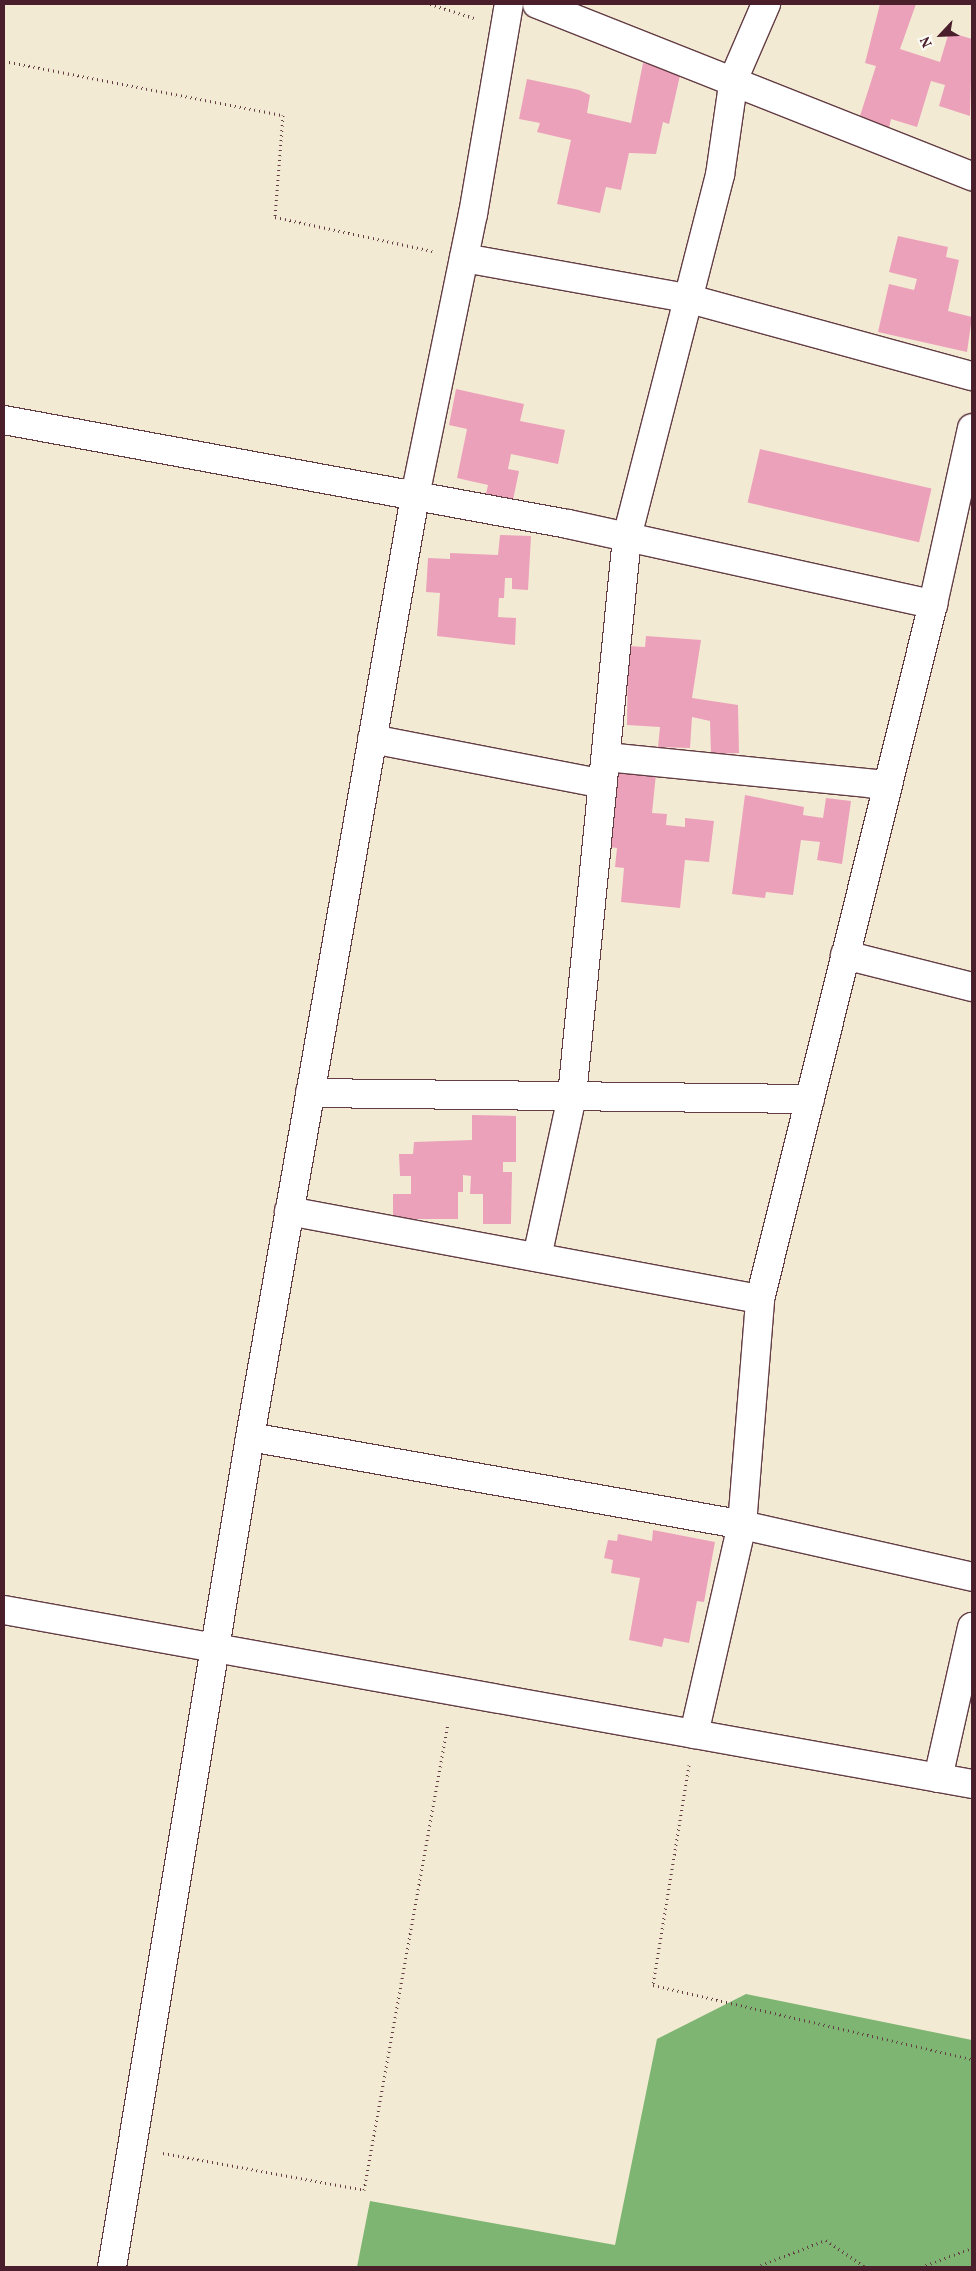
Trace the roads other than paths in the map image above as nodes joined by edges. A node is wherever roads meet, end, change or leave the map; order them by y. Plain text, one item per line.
1 (537, 4) edge
2 (766, 4) edge
3 (508, 16) edge
4 (734, 78) junction
5 (972, 176) edge
6 (464, 258) junction
7 (686, 298) junction
8 (972, 376) edge
9 (4, 420) edge
10 (972, 428) edge
11 (415, 496) junction
12 (627, 537) junction
13 (933, 604) junction
14 (372, 739) junction
15 (606, 758) junction
16 (603, 784) junction
17 (888, 785) junction
18 (846, 955) junction
19 (972, 987) edge
20 (310, 1093) junction
21 (572, 1096) junction
22 (810, 1099) junction
23 (289, 1211) junction
24 (537, 1257) junction
25 (760, 1299) junction
26 (250, 1437) junction
27 (742, 1525) junction
28 (972, 1577) edge
29 (4, 1610) edge
30 (972, 1627) edge
31 (213, 1647) junction
32 (694, 1734) junction
33 (938, 1778) junction
34 (972, 1784) edge
35 (112, 2267) edge

1 - 4 street
2 - 4 street
3 - 6 street
4 - 5 street
4 - 7 street
6 - 7 street
6 - 11 street
7 - 8 street
7 - 12 street
9 - 11 street
10 - 13 street
11 - 12 street
11 - 14 street
12 - 13 street
12 - 15 street
13 - 17 street
14 - 16 street
14 - 20 street
15 - 16 street
15 - 17 street
16 - 21 street
17 - 18 street
18 - 19 street
18 - 22 street
20 - 21 street
20 - 23 street
21 - 22 street
21 - 24 street
22 - 25 street
23 - 24 street
23 - 26 street
24 - 25 street
25 - 27 street
26 - 27 street
26 - 31 street
27 - 28 street
27 - 32 street
29 - 31 street
30 - 33 street
31 - 32 street
31 - 35 street
32 - 33 street
33 - 34 street

